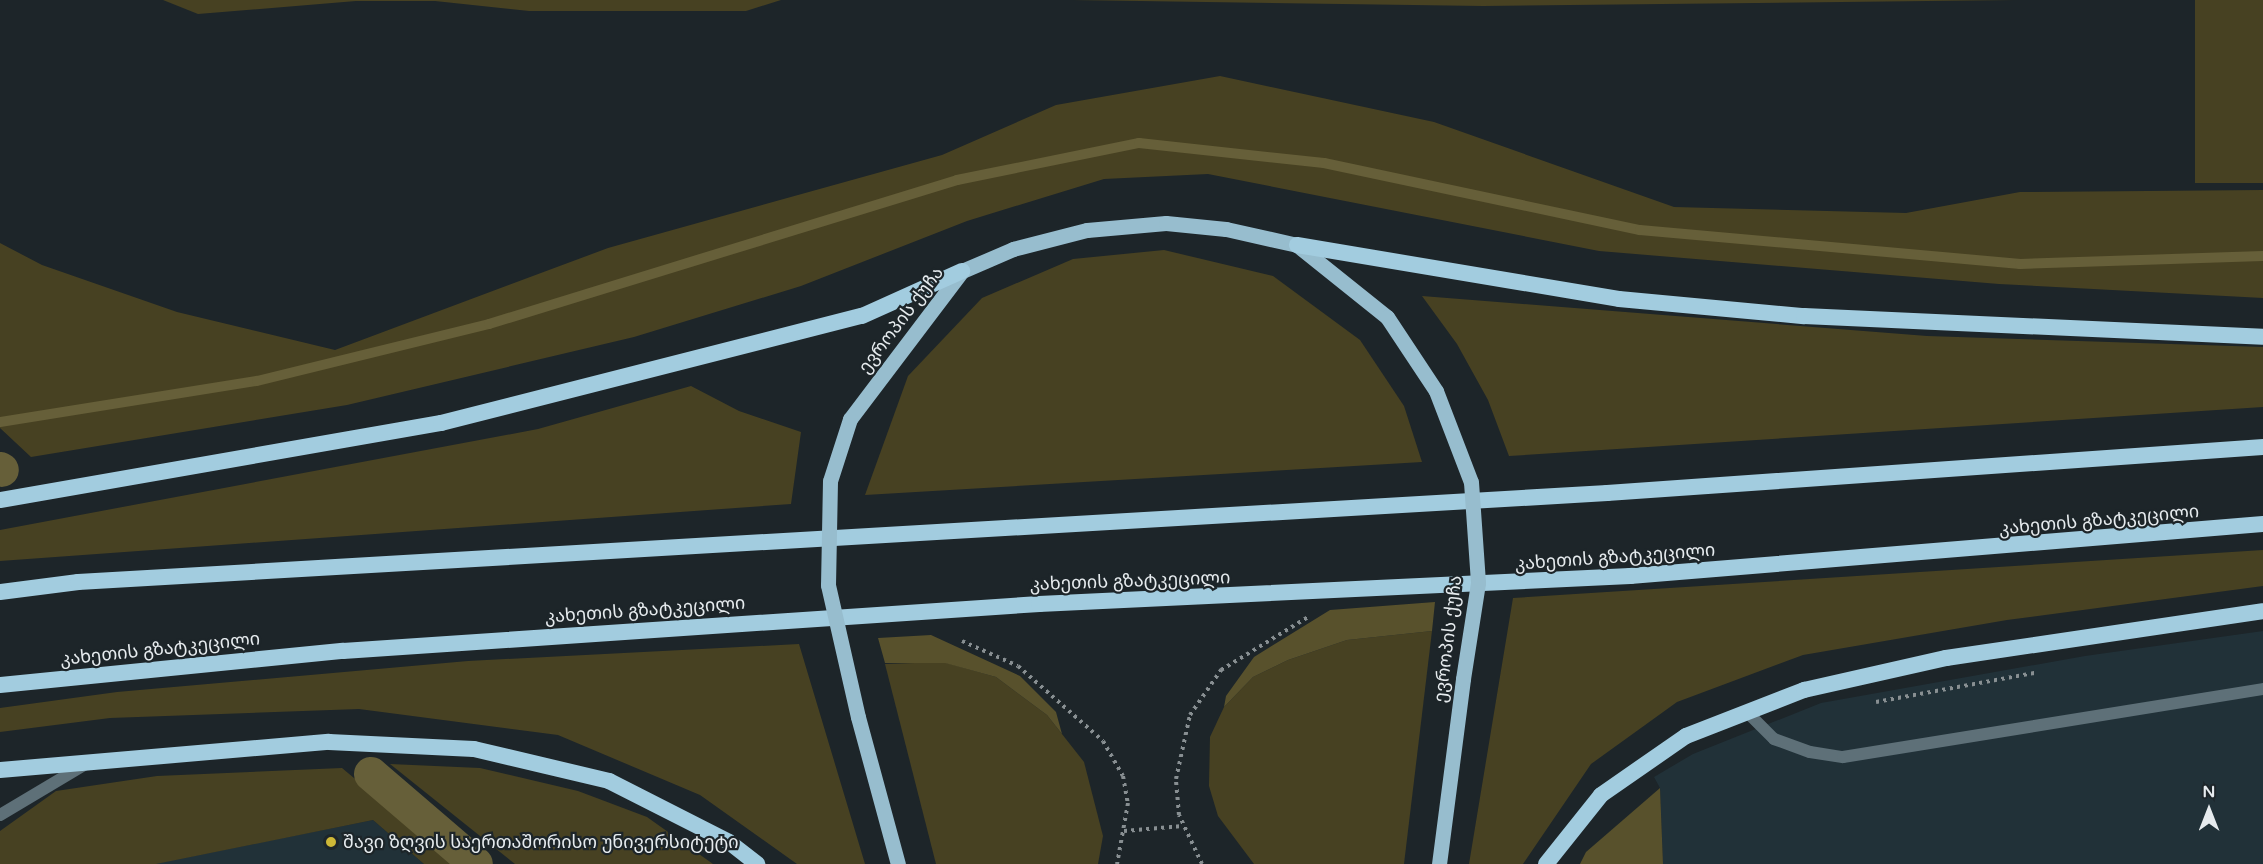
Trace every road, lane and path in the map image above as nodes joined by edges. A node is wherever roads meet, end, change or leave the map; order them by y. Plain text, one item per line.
1 (1297, 245) junction
2 (962, 271) junction
3 (2263, 337) edge
4 (2263, 447) edge
5 (0, 500) edge
6 (2263, 524) edge
7 (0, 592) edge
8 (1319, 611) dead end
9 (2263, 611) edge
10 (962, 641) dead end
11 (2045, 671) dead end
12 (0, 685) edge
13 (2263, 689) edge
14 (1864, 705) dead end
15 (1747, 712) junction
16 (90, 761) junction
17 (0, 770) edge
18 (0, 815) edge
19 (1183, 826) junction
20 (1124, 831) junction
21 (757, 864) edge
22 (898, 864) edge
23 (1117, 864) edge
24 (1202, 864) edge
25 (1439, 864) edge
26 (1546, 864) edge

1 - 2 main road, ევროპის ქუჩა
1 - 3 highway
1 - 25 main road, ევროპის ქუჩა, bridge
2 - 5 highway
2 - 22 main road, ევროპის ქუჩა, bridge
4 - 7 highway
6 - 12 highway, კახეთის გზატკეცილი
8 - 19 path
9 - 15 highway
10 - 20 path
11 - 14 path
13 - 15 lane
15 - 26 highway
16 - 17 highway
16 - 18 lane
16 - 21 highway
19 - 20 path
19 - 24 path
20 - 23 path

